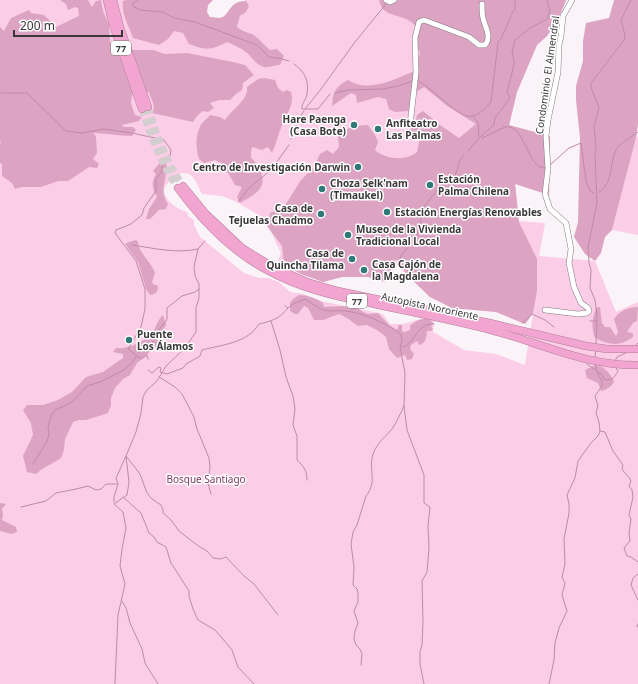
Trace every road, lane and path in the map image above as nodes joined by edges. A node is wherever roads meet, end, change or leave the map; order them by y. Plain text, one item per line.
1 (107, 0) edge
2 (113, 0) edge
3 (386, 0) edge
4 (394, 0) edge
5 (572, 0) edge
6 (482, 4) dead end
7 (141, 95) junction
8 (145, 108) tunnel mouth
9 (410, 125) dead end
10 (545, 310) dead end
11 (638, 349) edge
12 (638, 365) edge

1 - 7 highway, 77
2 - 7 highway, 77
3 - 4 street
5 - 10 street, Condominio El Almendral
6 - 9 street
7 - 8 highway, 77
11 - 12 highway, Autopista Nororiente / 77

